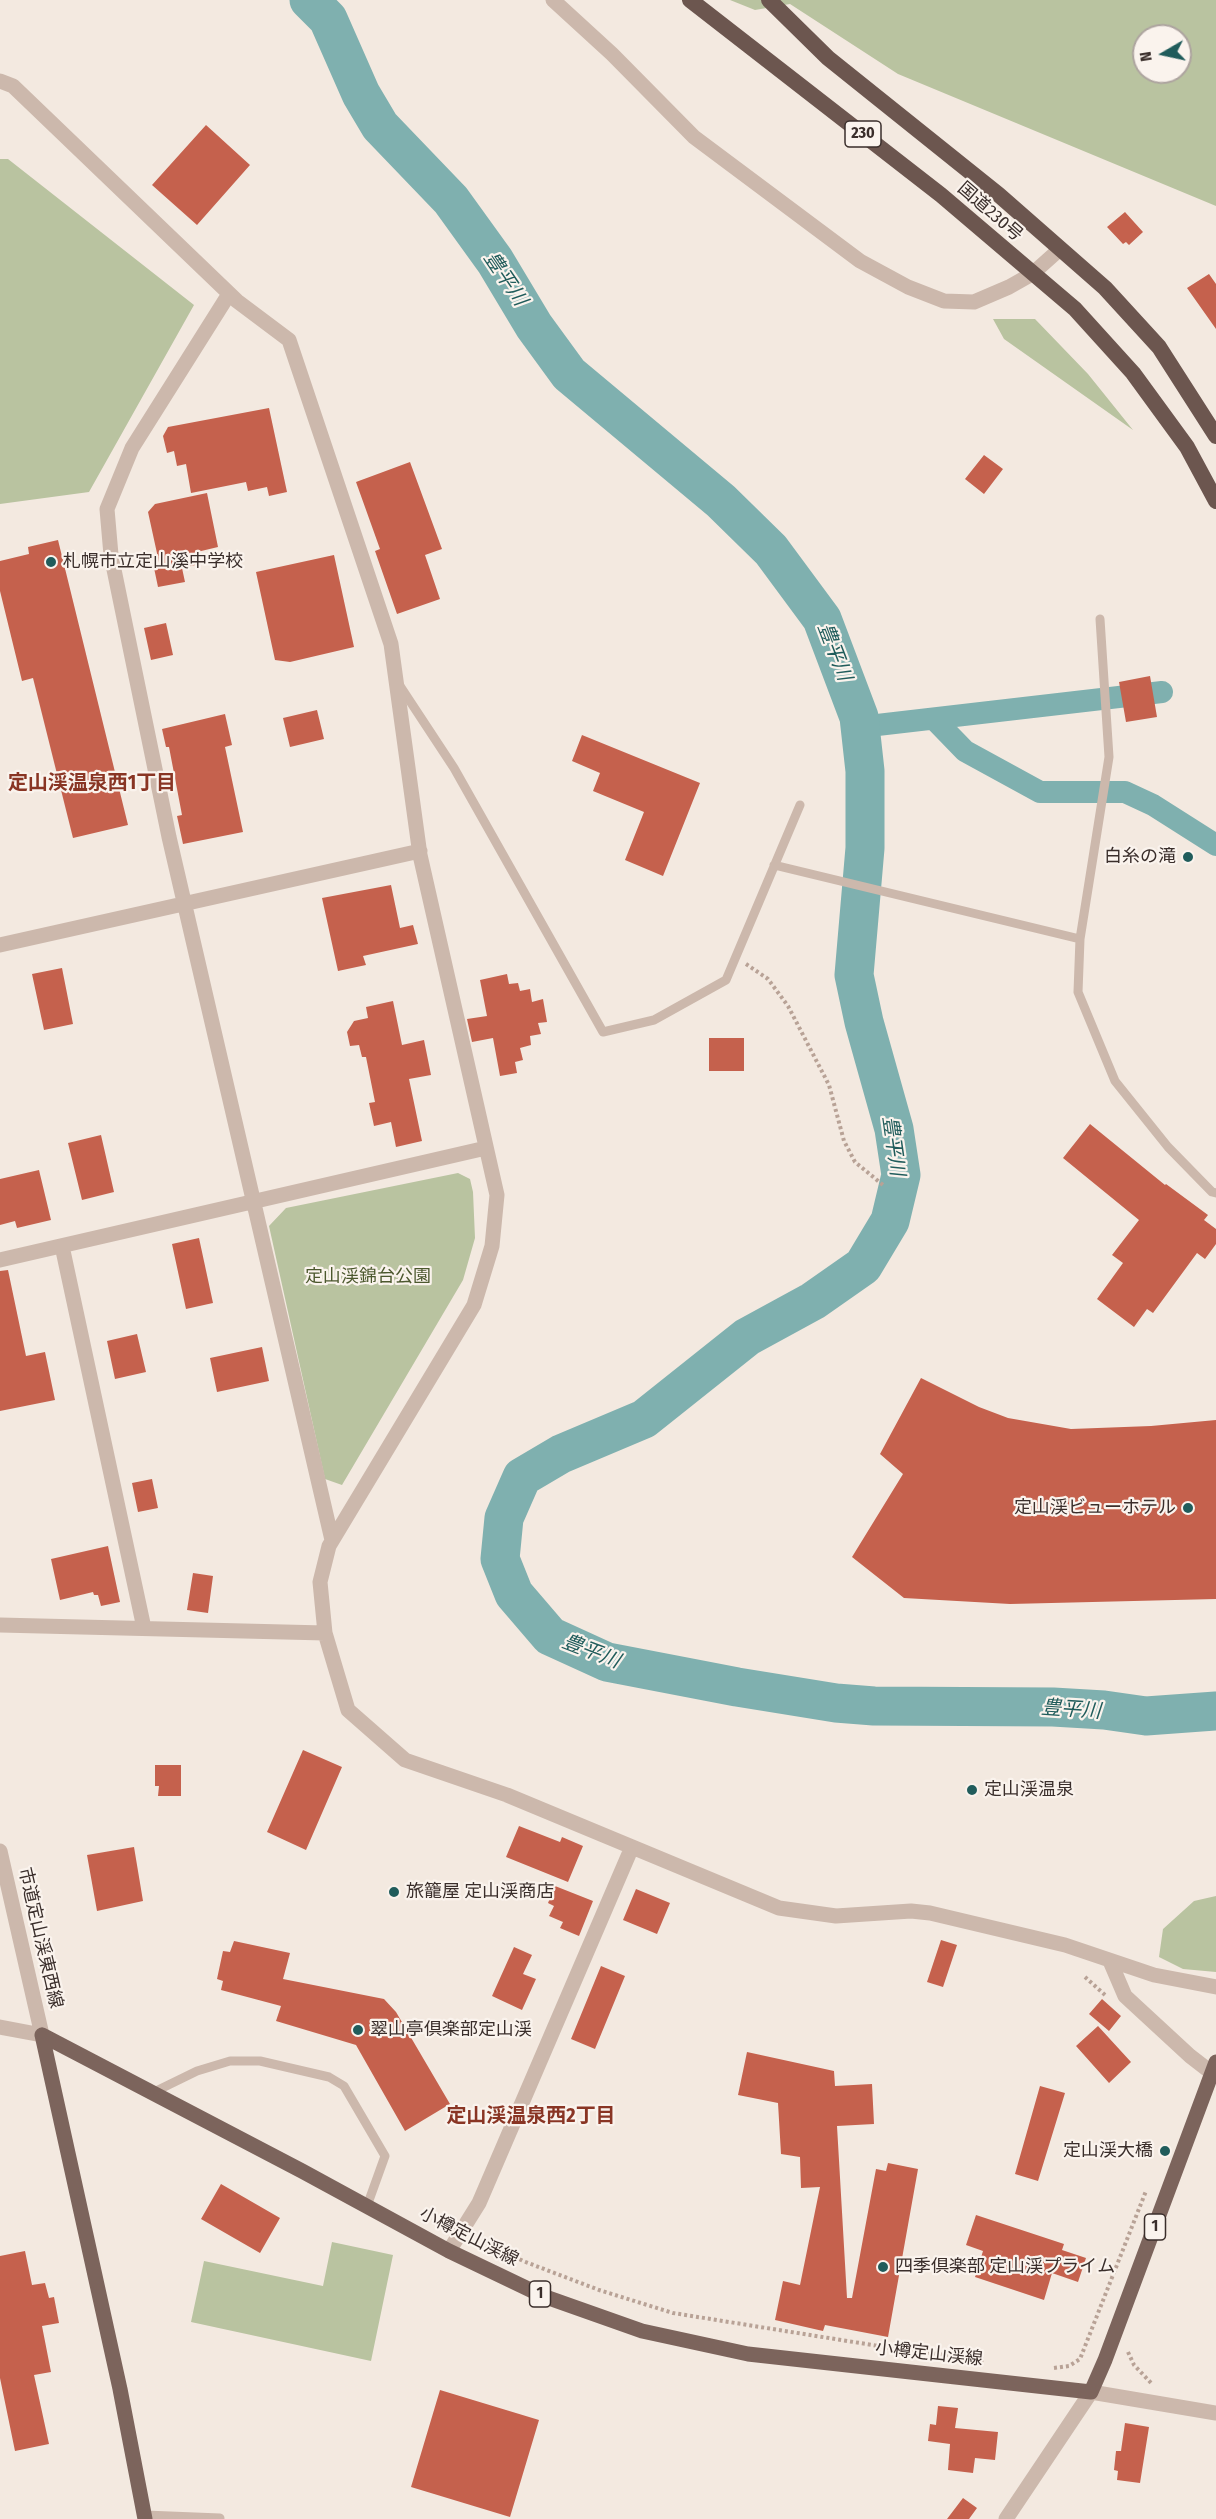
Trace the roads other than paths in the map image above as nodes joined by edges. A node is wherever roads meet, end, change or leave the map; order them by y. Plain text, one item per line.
1 (553, 0) edge
2 (690, 0) edge
3 (768, 0) edge
4 (0, 81) edge
5 (1060, 249) junction
6 (1032, 274) junction
7 (230, 294) junction
8 (1216, 436) edge
9 (1216, 501) edge
10 (1100, 619) dead end
11 (397, 681) junction
12 (800, 805) dead end
13 (420, 851) junction
14 (774, 865) junction
15 (185, 904) junction
16 (1080, 939) junction
17 (0, 945) edge
18 (486, 1148) junction
19 (1216, 1193) edge
20 (254, 1203) junction
21 (63, 1246) junction
22 (0, 1260) edge
23 (332, 1540) junction
24 (0, 1625) edge
25 (144, 1629) junction
26 (325, 1633) junction
27 (632, 1847) junction
28 (0, 1851) edge
29 (1110, 1961) junction
30 (1216, 1987) edge
31 (0, 2027) edge
32 (42, 2035) junction
33 (1214, 2068) edge
34 (154, 2092) junction
35 (367, 2206) junction
36 (448, 2251) junction
37 (1091, 2392) junction
38 (1216, 2413) edge
39 (145, 2517) edge
40 (220, 2518) edge
41 (1006, 2519) edge

1 - 6 street
2 - 6 highway, 国道230号 / 230
3 - 5 highway, 国道230号 / 230
4 - 7 street
5 - 6 street
5 - 8 highway, 国道230号 / 230
6 - 9 highway, 国道230号 / 230
7 - 11 street
7 - 15 street
10 - 16 lane
11 - 13 street
11 - 14 lane
12 - 14 lane
13 - 15 street
13 - 18 street
14 - 16 lane
15 - 17 street
15 - 20 street
16 - 19 lane
18 - 20 street
18 - 23 street
20 - 21 street
20 - 23 street
21 - 22 street
21 - 25 street
23 - 26 street
24 - 25 street
25 - 26 street
26 - 27 street
27 - 29 street
27 - 36 street
28 - 32 street, 市道定山渓東西線
29 - 30 street
29 - 33 street
31 - 32 street
32 - 34 main road, 小樽定山渓線 / 1
32 - 39 main road
33 - 37 main road, 1
34 - 35 main road, 小樽定山渓線 / 1
34 - 35 lane
35 - 36 main road, 小樽定山渓線 / 1
36 - 37 main road, 小樽定山渓線 / 1
37 - 38 street
37 - 41 street
39 - 40 lane

